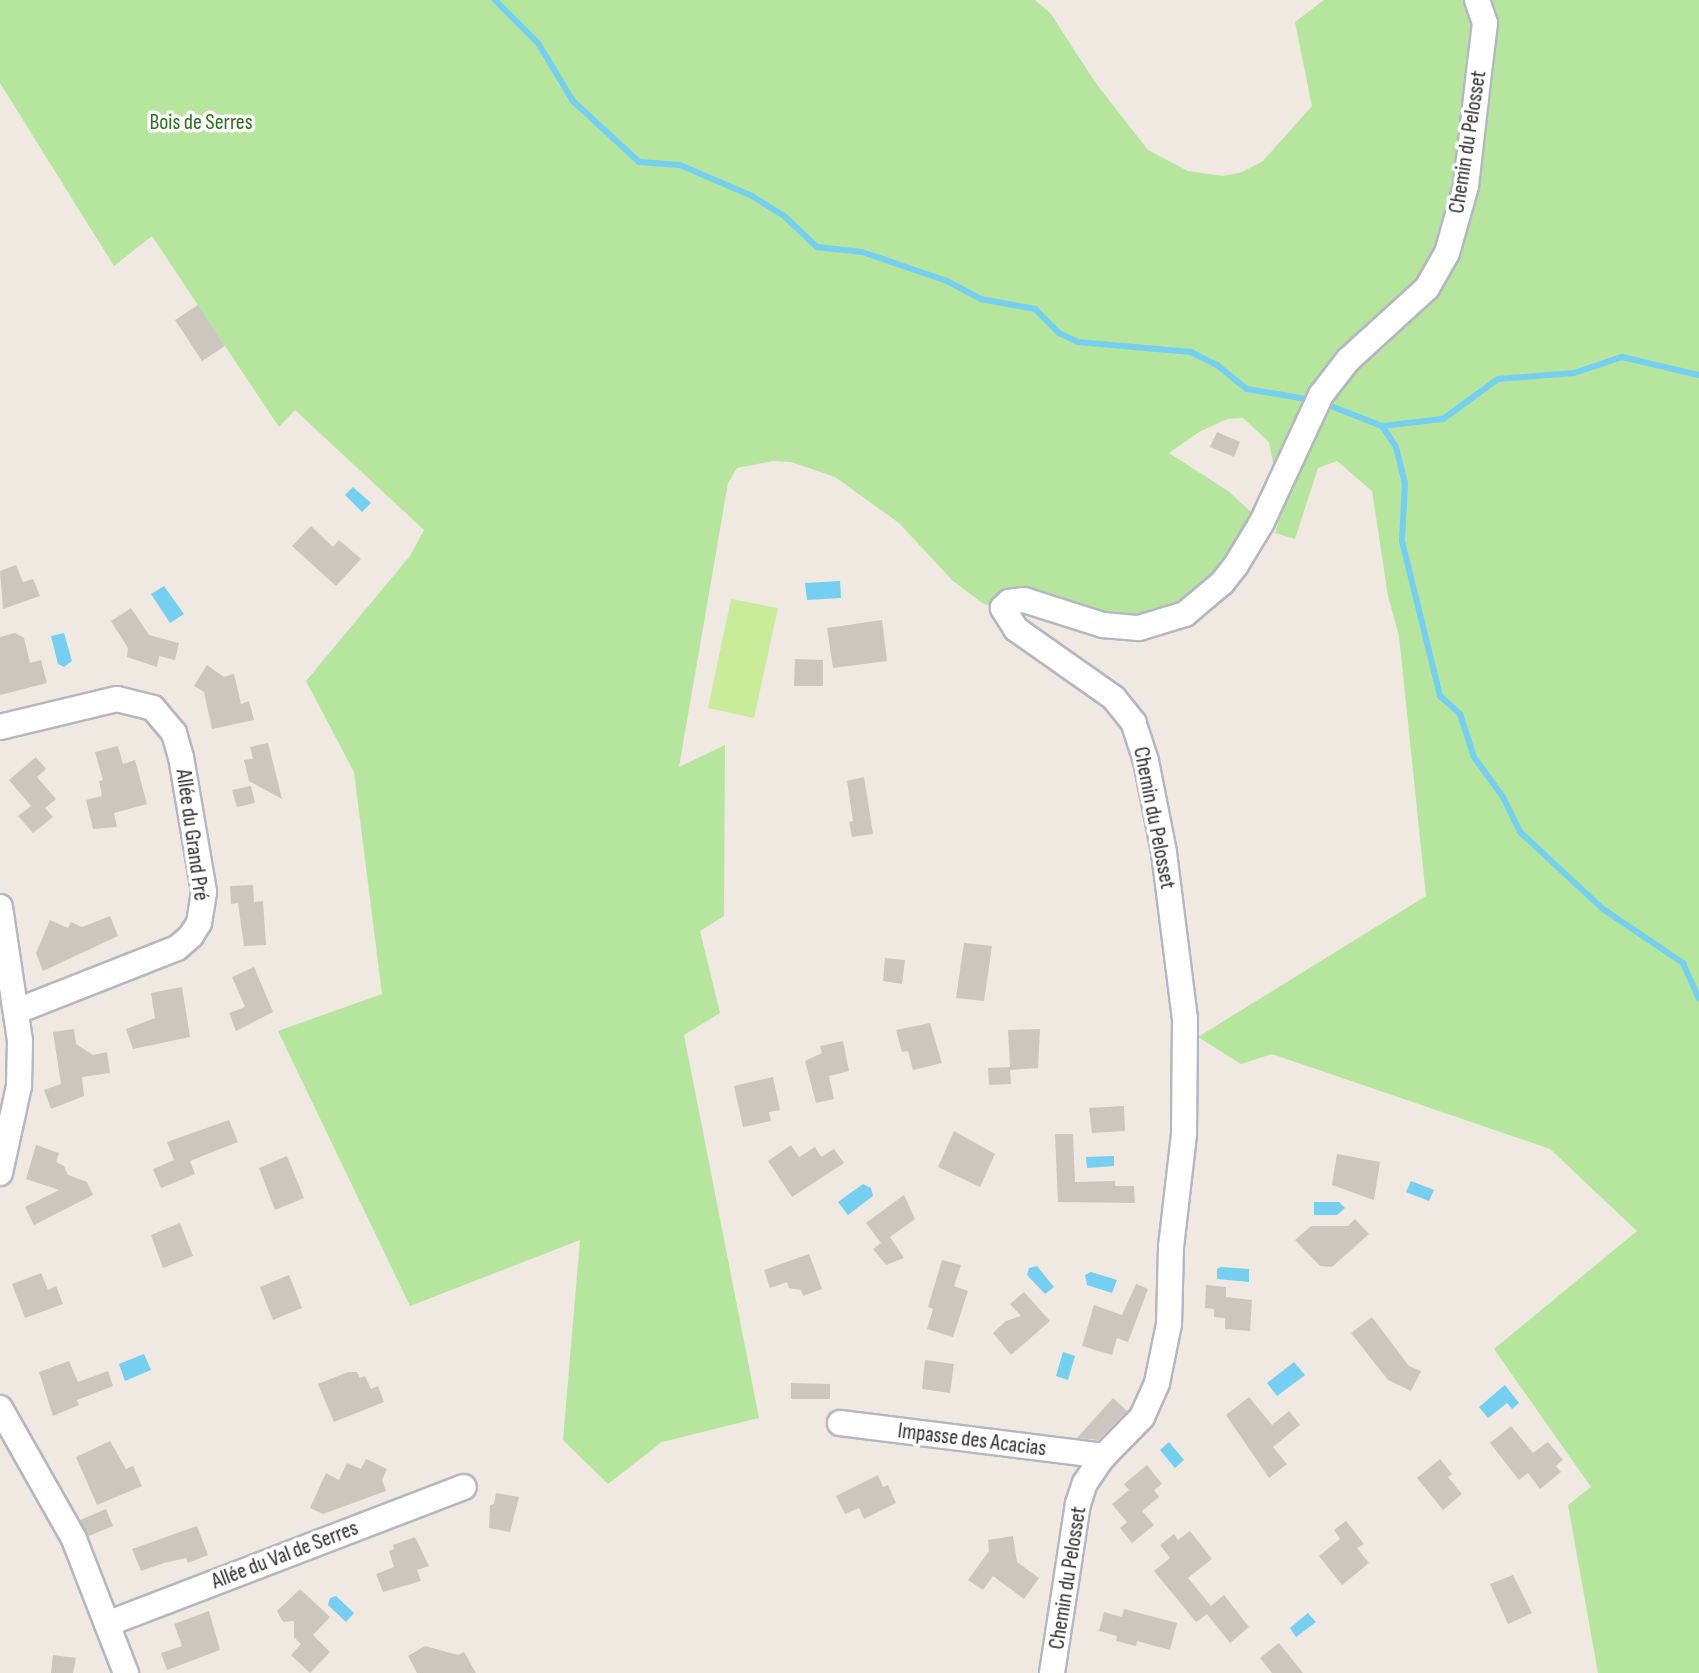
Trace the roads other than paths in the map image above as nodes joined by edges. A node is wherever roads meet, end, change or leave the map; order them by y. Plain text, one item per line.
1 (1477, 0) edge
2 (0, 727) edge
3 (0, 907) edge
4 (17, 1011) junction
5 (0, 1173) edge
6 (0, 1408) edge
7 (840, 1423) dead end
8 (1104, 1456) junction
9 (464, 1487) dead end
10 (107, 1624) junction
11 (126, 1673) edge
12 (1052, 1673) edge

1 - 8 street, Chemin du Pelosset
2 - 4 street, Allée du Grand Pré
3 - 4 street
4 - 5 street
6 - 10 street
7 - 8 street, Impasse des Acacias
8 - 12 street, Chemin du Pelosset
9 - 10 street, Allée du Val de Serres
10 - 11 street

